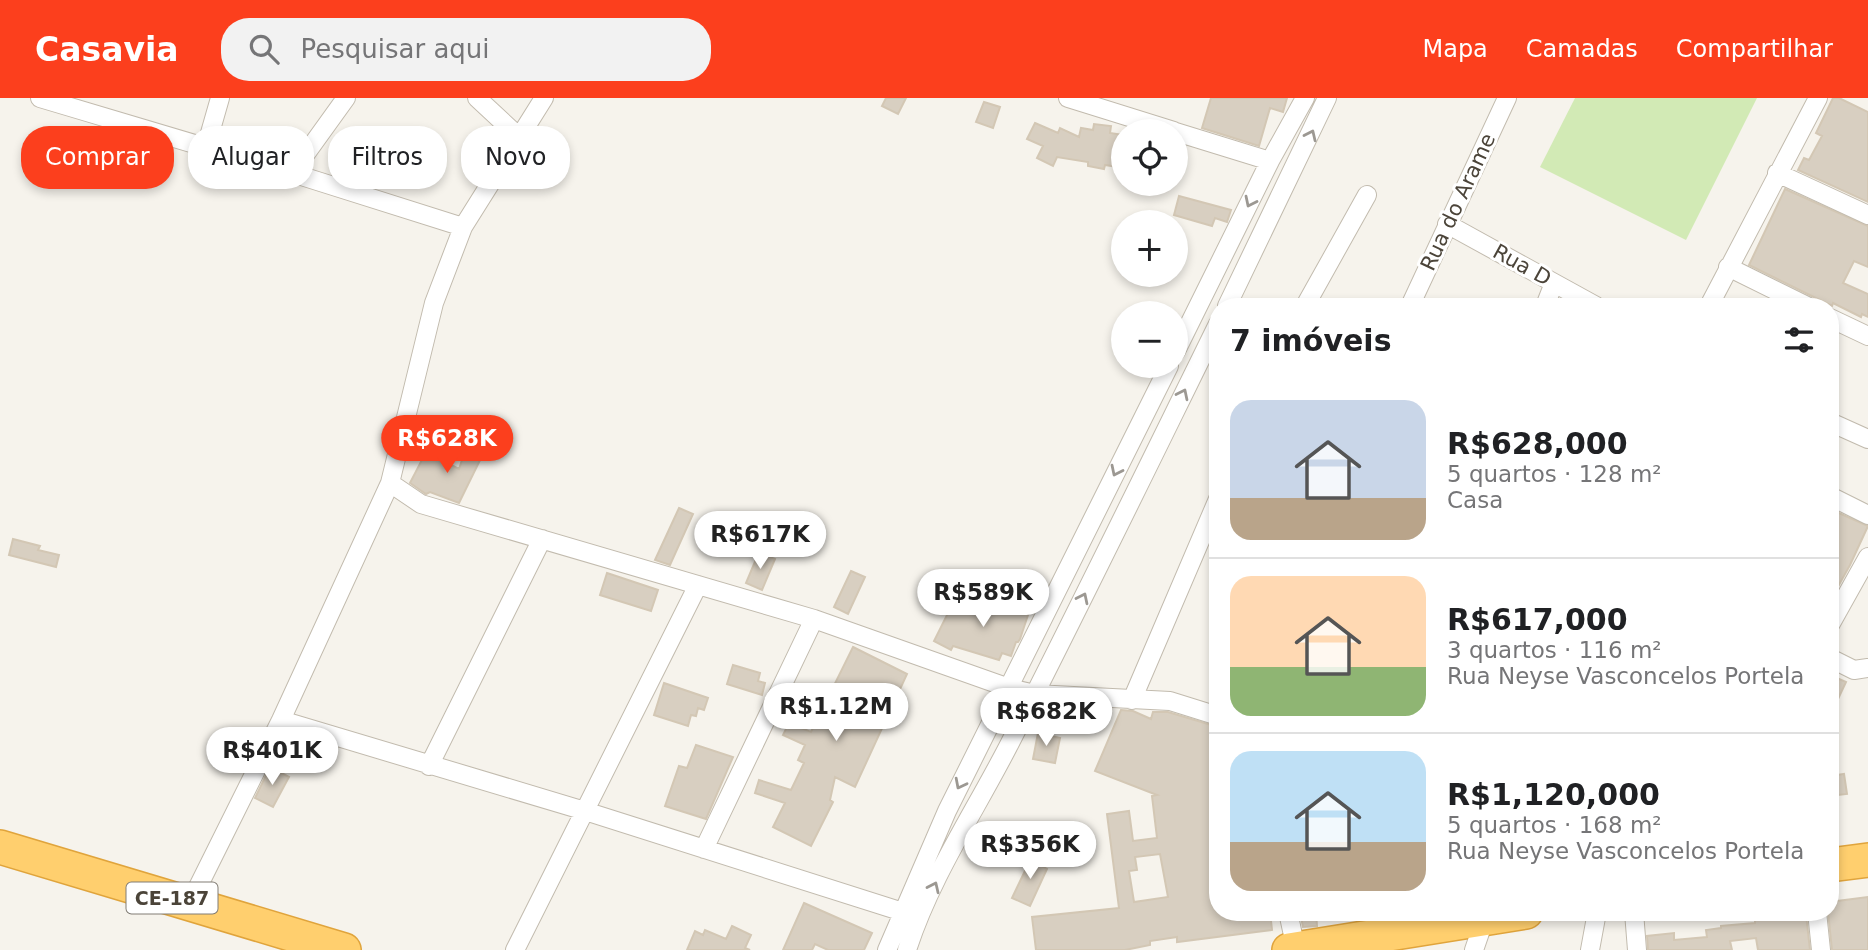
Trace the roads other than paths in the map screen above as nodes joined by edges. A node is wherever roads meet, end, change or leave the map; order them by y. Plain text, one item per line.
1 (40, 98) edge
2 (220, 98) edge
3 (346, 98) edge
4 (477, 98) edge
5 (544, 98) edge
6 (1068, 98) edge
7 (1304, 98) edge
8 (1327, 98) edge
9 (1507, 98) edge
10 (1818, 98) edge
11 (1118, 105) edge
12 (1148, 119) edge
13 (212, 126) edge
14 (507, 126) edge
15 (526, 126) edge
16 (1188, 136) edge
17 (314, 142) edge
18 (188, 143) edge
19 (1270, 161) junction
20 (1777, 173) junction
21 (314, 180) edge
22 (487, 189) edge
23 (1367, 195) dead end
24 (1868, 215) edge
25 (1447, 223) junction
26 (463, 227) junction
27 (1728, 267) junction
28 (1554, 283) junction
29 (1231, 298) edge
30 (1309, 298) edge
31 (1414, 298) edge
32 (1548, 298) edge
33 (1581, 298) edge
34 (1713, 298) edge
35 (1791, 298) edge
36 (1839, 322) edge
37 (1188, 327) edge
38 (1868, 336) edge
39 (1209, 342) edge
40 (1162, 378) edge
41 (1839, 426) edge
42 (1868, 439) edge
43 (390, 483) junction
44 (1839, 500) edge
45 (1868, 515) edge
46 (1209, 520) edge
47 (542, 539) junction
48 (1868, 557) edge
49 (698, 585) junction
50 (1839, 607) edge
51 (814, 619) junction
52 (1839, 662) edge
53 (1868, 668) edge
54 (1009, 688) junction
55 (1035, 694) junction
56 (1132, 700) junction
57 (1209, 713) edge
58 (282, 720) junction
59 (429, 766) junction
60 (585, 811) junction
61 (0, 846) edge
62 (704, 849) junction
63 (1868, 860) edge
64 (1839, 864) edge
65 (190, 903) junction
66 (903, 912) junction
67 (1289, 921) edge
68 (1435, 921) edge
69 (1484, 921) edge
70 (1595, 921) edge
71 (1635, 921) edge
72 (1818, 921) edge
73 (1401, 923) edge
74 (1292, 949) edge
75 (344, 950) edge
76 (515, 950) edge
77 (887, 950) edge
78 (907, 950) edge
79 (1474, 950) edge
80 (1590, 950) edge
81 (1637, 950) edge
82 (1821, 950) edge

1 - 18 street
2 - 13 street
3 - 17 street
4 - 14 street
5 - 15 street
6 - 11 street
7 - 19 street
29 -> 8 street
9 - 25 street, Rua do Arame
10 - 20 street
11 - 12 street
16 - 19 street
19 -> 37 street
20 - 24 street
20 - 27 street
21 - 26 street
22 - 26 street
23 - 30 street
25 - 28 street, Rua D
25 - 31 street, Rua do Arame
26 - 43 street
27 - 34 street
27 - 35 street
28 - 32 street
28 - 33 street, Rua D
36 - 38 street
55 -> 39 street
40 -> 54 street
41 - 42 street
43 - 47 street
43 - 58 street
44 - 45 street
46 - 56 street
47 - 49 street
47 - 59 street
48 - 50 street
49 - 51 street
49 - 60 street
51 - 54 street
51 - 62 street
52 - 53 street
54 - 55 street
54 -> 66 street
55 - 56 street
78 -> 55 street
56 - 57 street
58 - 59 street
58 - 65 street
59 - 60 street
60 - 62 street
60 - 76 street
61 - 65 highway, CE-187
62 - 66 street
63 - 64 highway
65 - 75 highway, CE-187
66 - 77 street
67 - 74 street
68 - 73 highway
69 - 79 street
70 - 80 street
71 - 81 street
72 - 82 street
73 - 74 highway

